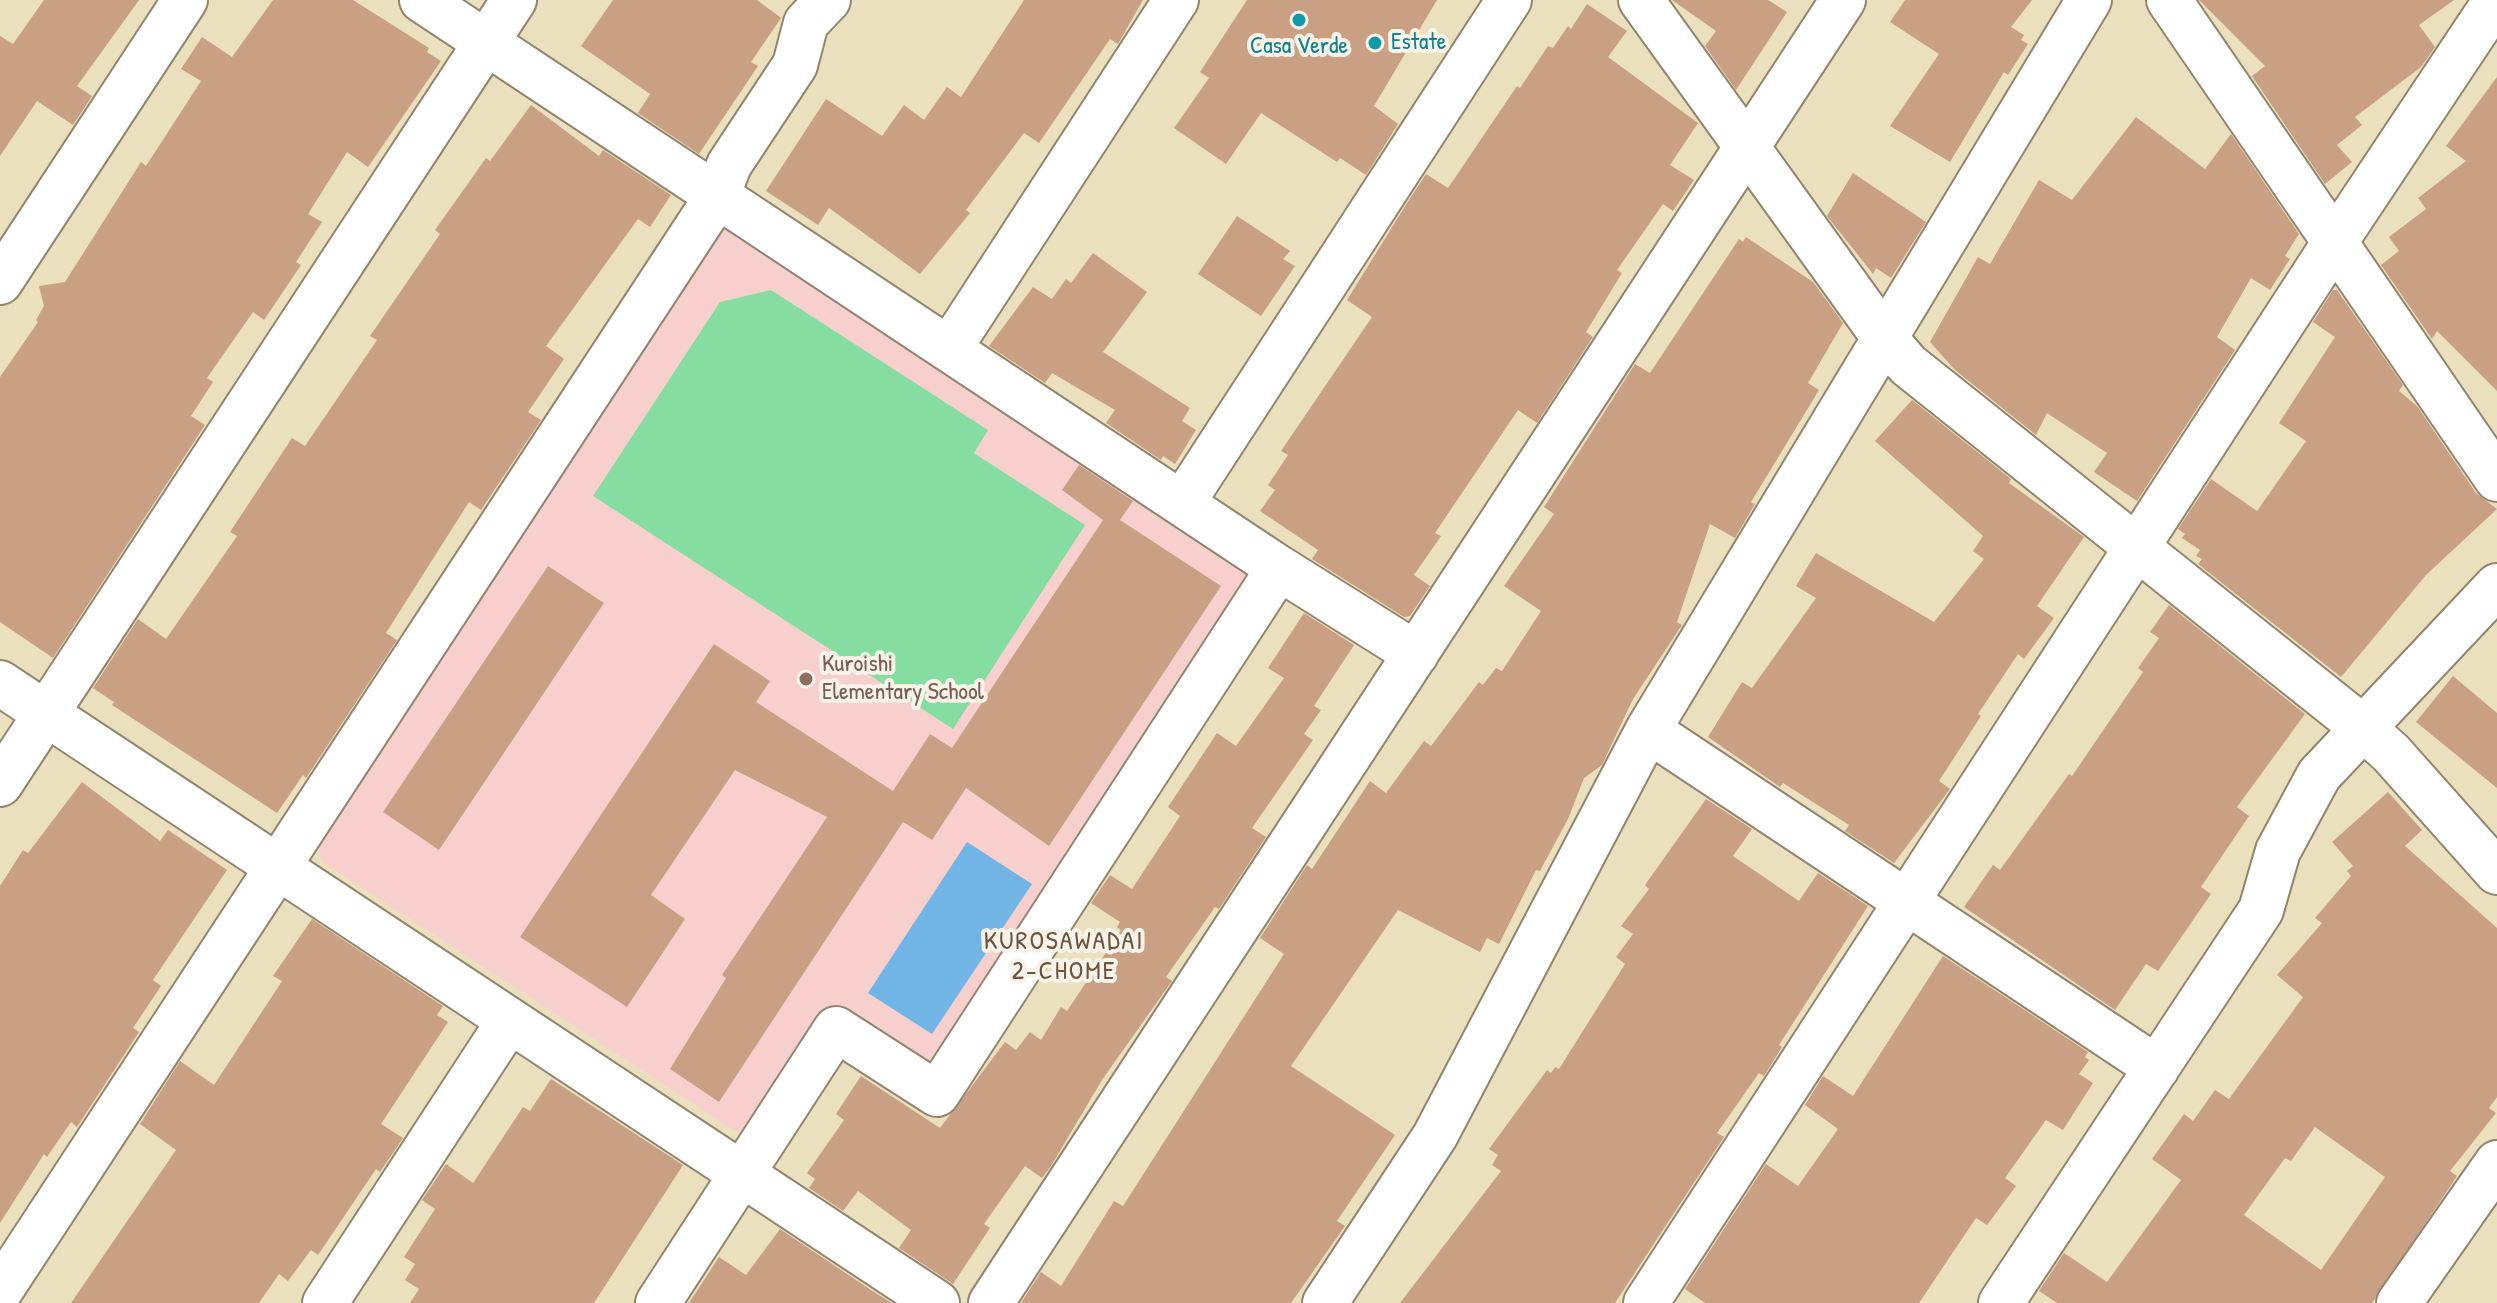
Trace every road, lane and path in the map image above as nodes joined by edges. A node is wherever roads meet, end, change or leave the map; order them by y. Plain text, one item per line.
1 (185, 0) edge
2 (422, 0) edge
3 (514, 0) edge
4 (828, 0) edge
5 (1176, 0) edge
6 (1509, 0) edge
7 (1641, 0) edge
8 (1843, 0) edge
9 (2089, 0) edge
10 (2169, 0) edge
11 (2496, 0) edge
12 (486, 42) junction
13 (1747, 147) junction
14 (717, 197) junction
15 (2335, 242) junction
16 (0, 282) edge
17 (1883, 336) junction
18 (949, 349) junction
19 (2497, 479) edge
20 (1183, 502) junction
21 (2139, 548) junction
22 (1279, 568) junction
23 (2497, 586) edge
24 (1416, 654) junction
25 (0, 683) edge
26 (46, 714) junction
27 (2362, 727) junction
28 (1648, 730) junction
29 (0, 784) edge
30 (277, 867) junction
31 (2497, 872) edge
32 (1907, 903) junction
33 (509, 1021) junction
34 (2157, 1068) junction
35 (2497, 1163) edge
36 (741, 1175) junction
37 (0, 1291) edge
38 (325, 1303) edge
39 (658, 1303) edge
40 (937, 1303) edge
41 (991, 1303) edge
42 (1325, 1303) edge
43 (1646, 1303) edge
44 (2001, 1303) edge
45 (2399, 1303) edge

1 - 16 street
2 - 12 street
3 - 12 street
4 - 14 street
5 - 18 street
6 - 20 street
7 - 13 street
8 - 13 street
9 - 17 street
10 - 15 street
11 - 15 street
12 - 14 street
12 - 26 street
13 - 17 street
13 - 24 street
14 - 18 street
14 - 30 street
15 - 19 street
15 - 21 street
17 - 21 street
17 - 28 street
18 - 20 street
20 - 22 street
21 - 27 street
21 - 32 street
22 - 24 street
22 - 36 street
23 - 27 street
24 - 41 street
25 - 26 street
26 - 29 street
26 - 30 street
27 - 31 street
27 - 34 street
28 - 32 street
28 - 42 street
30 - 33 street
30 - 37 street
32 - 34 street
32 - 43 street
33 - 36 street
33 - 38 street
34 - 44 street
35 - 45 street
36 - 39 street
36 - 40 street

